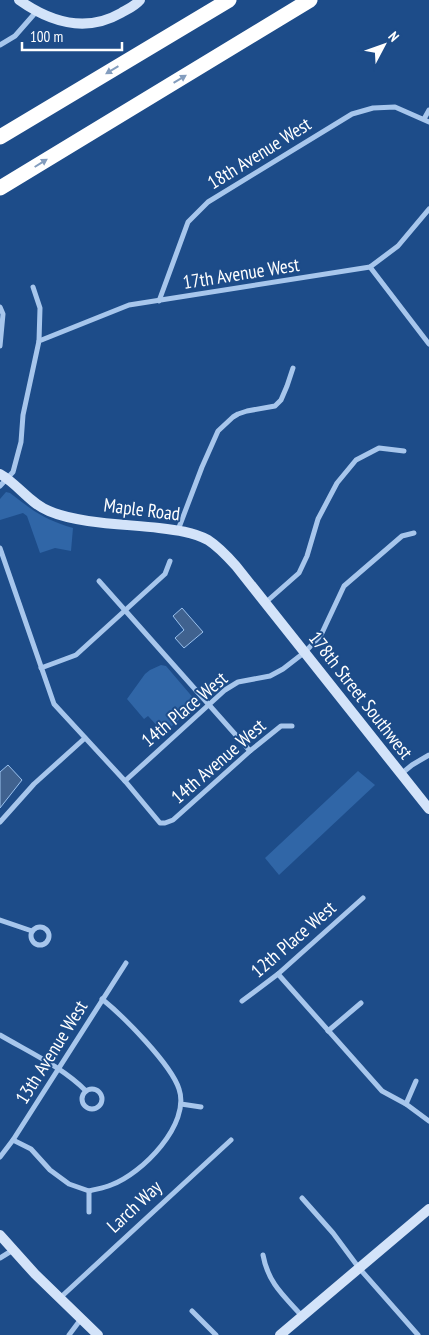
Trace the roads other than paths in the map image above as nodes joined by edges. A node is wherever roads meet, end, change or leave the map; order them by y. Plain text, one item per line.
1 (19, 0) edge
2 (140, 0) edge
3 (229, 0) edge
4 (310, 0) edge
5 (36, 12) junction
6 (0, 45) edge
7 (429, 110) edge
8 (426, 121) edge
9 (0, 135) edge
10 (0, 188) edge
11 (429, 209) edge
12 (370, 267) junction
13 (33, 287) dead end
14 (159, 301) junction
15 (0, 307) edge
16 (39, 341) junction
17 (429, 344) edge
18 (0, 346) edge
19 (293, 368) dead end
20 (404, 451) dead end
21 (4, 476) edge
22 (0, 486) edge
23 (177, 530) junction
24 (414, 533) dead end
25 (0, 548) edge
26 (170, 561) dead end
27 (99, 581) dead end
28 (265, 603) junction
29 (125, 610) junction
30 (305, 652) junction
31 (41, 668) junction
32 (208, 705) junction
33 (292, 726) dead end
34 (85, 738) junction
35 (250, 751) junction
36 (429, 754) edge
37 (401, 774) junction
38 (125, 781) junction
39 (429, 809) edge
40 (0, 822) edge
41 (363, 898) dead end
42 (0, 920) edge
43 (32, 932) dead end
44 (126, 963) dead end
45 (278, 974) junction
46 (102, 999) junction
47 (242, 1001) dead end
48 (361, 1002) dead end
49 (328, 1031) junction
50 (0, 1034) edge
51 (58, 1069) junction
52 (416, 1081) dead end
53 (86, 1091) dead end
54 (182, 1104) junction
55 (406, 1104) junction
56 (201, 1107) dead end
57 (429, 1121) edge
58 (13, 1140) junction
59 (231, 1140) dead end
60 (0, 1158) edge
61 (89, 1191) junction
62 (302, 1198) dead end
63 (429, 1209) edge
64 (89, 1212) dead end
65 (0, 1235) edge
66 (13, 1250) junction
67 (263, 1255) dead end
68 (0, 1258) edge
69 (359, 1268) junction
70 (60, 1297) junction
71 (192, 1311) dead end
72 (302, 1316) junction
73 (82, 1318) junction
74 (69, 1335) edge
75 (98, 1335) edge
76 (216, 1335) edge
77 (280, 1335) edge
78 (418, 1335) edge

1 - 5 street
2 - 5 street
3 -> 9 highway
10 -> 4 highway
5 - 6 street
7 - 8 street
8 - 14 street, 18th Avenue West
11 - 12 street, 17th Avenue West
12 - 14 street, 17th Avenue West
12 - 17 street
13 - 16 street
14 - 16 street, 17th Avenue West
15 - 18 street
16 - 21 street
19 - 23 street
20 - 28 street
21 - 22 street
21 - 23 street, Maple Road
23 - 28 street, Maple Road
24 - 30 street, 14th Place West
25 - 31 street
26 - 29 street
27 - 29 street
28 - 30 street, 178th Street Southwest
29 - 31 street
29 - 32 street
30 - 32 street, 14th Place West
30 - 37 street, 178th Street Southwest
31 - 34 street
32 - 35 street
32 - 38 street, 14th Place West
33 - 35 street, 14th Avenue West
34 - 38 street
34 - 40 street
35 - 38 street, 14th Avenue West
36 - 37 street
37 - 39 street, 178th Street Southwest
41 - 45 street, 12th Place West
42 - 43 street
44 - 46 street, 13th Avenue West
45 - 47 street, 12th Place West
45 - 49 street
46 - 51 street, 13th Avenue West
46 - 54 street
48 - 49 street
49 - 55 street
50 - 51 street
51 - 53 street
51 - 58 street, 13th Avenue West
52 - 55 street
54 - 56 street
54 - 61 street
55 - 57 street
58 - 60 street, 13th Avenue West
58 - 61 street
59 - 70 street, Larch Way
61 - 64 street
62 - 69 street
63 - 69 street
65 - 66 street
66 - 68 street
66 - 70 street
67 - 72 street
69 - 72 street
69 - 78 street
70 - 73 street
71 - 76 street
72 - 77 street
73 - 74 street
73 - 75 street

